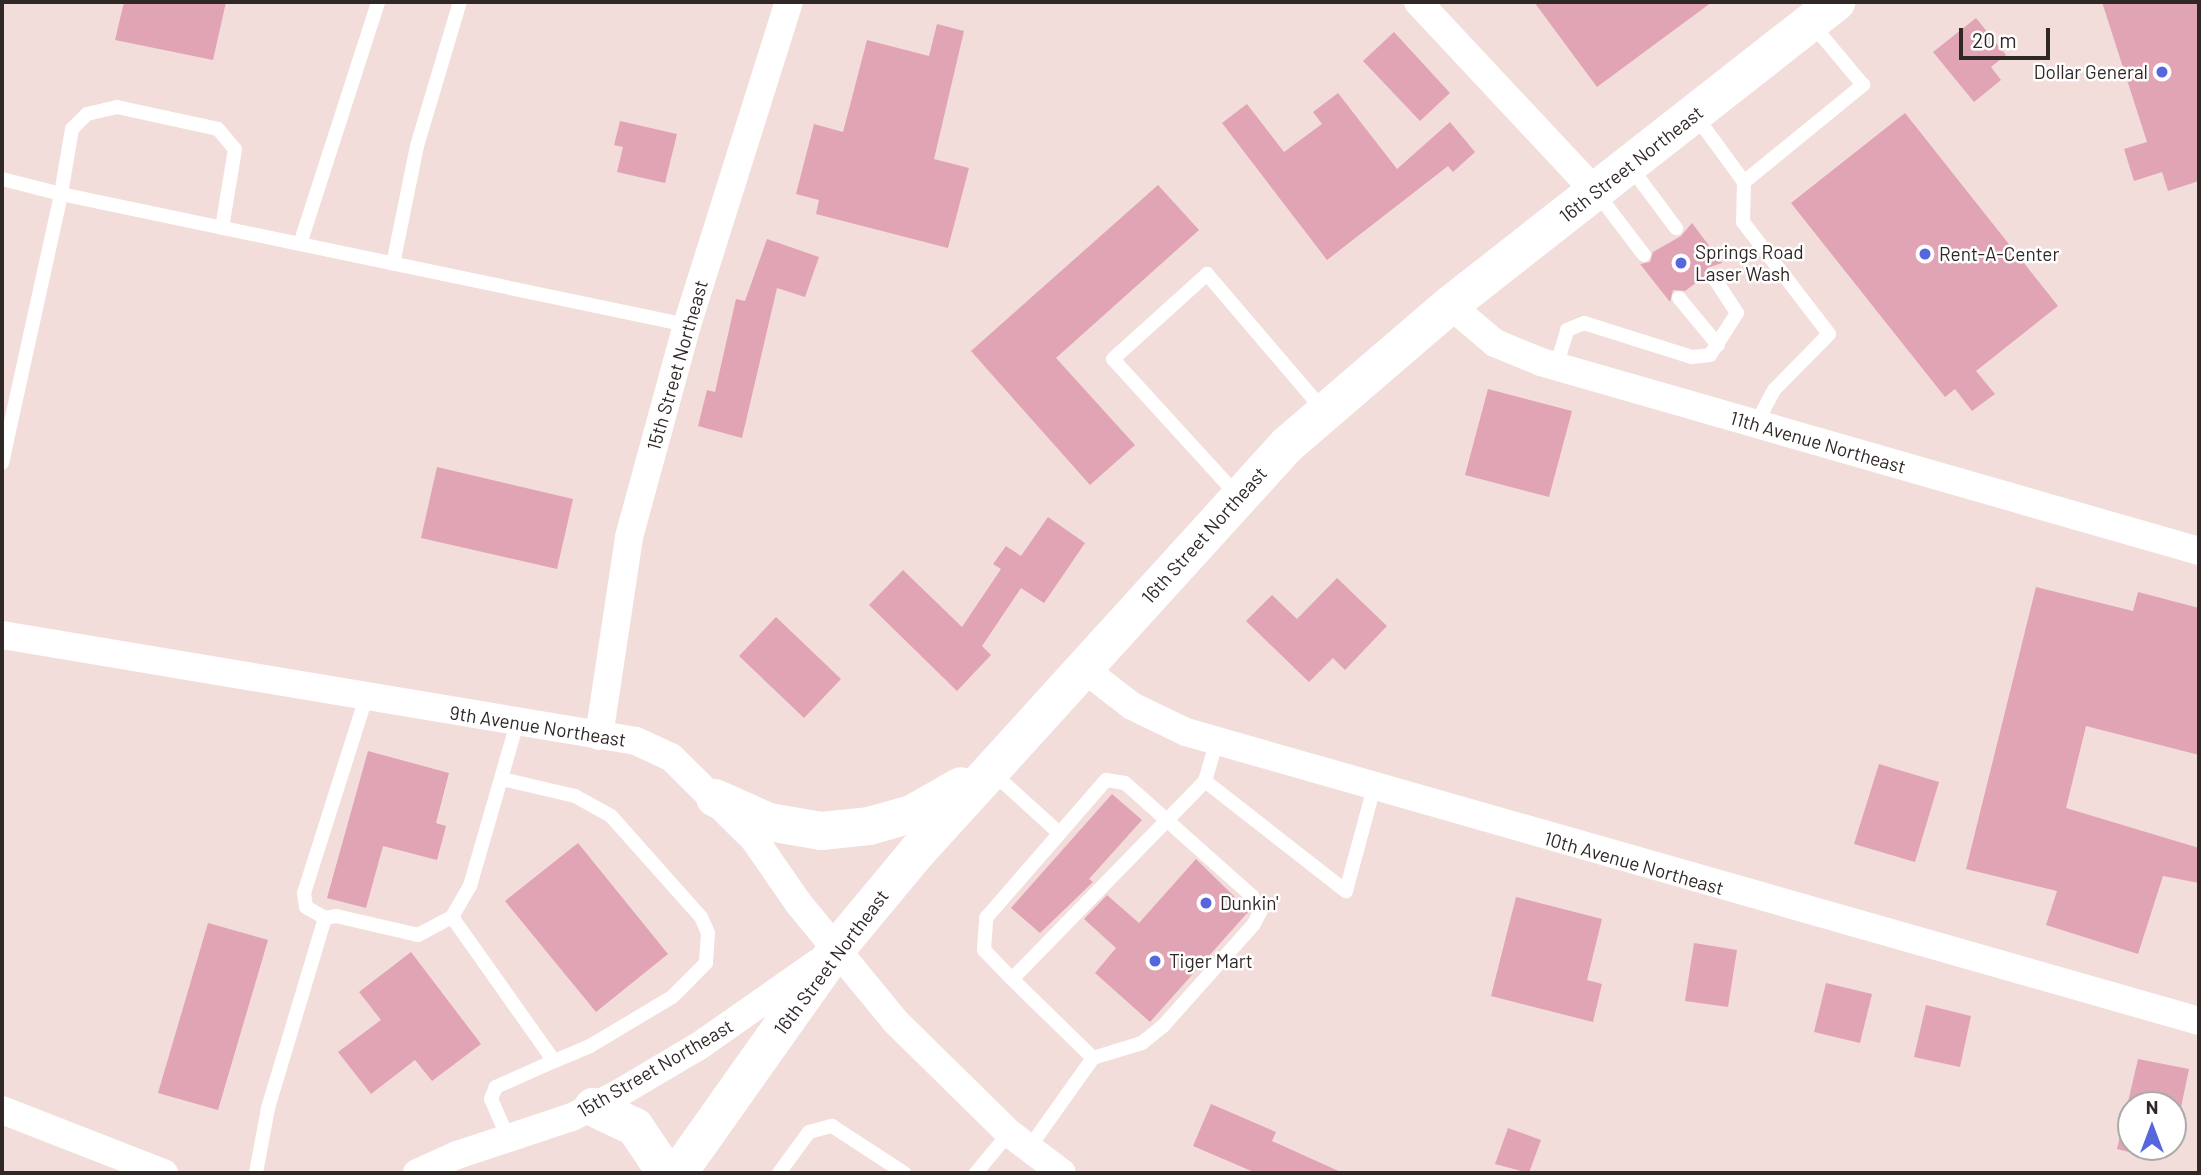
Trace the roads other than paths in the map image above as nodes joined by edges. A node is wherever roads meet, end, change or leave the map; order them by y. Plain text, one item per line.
1 (378, 2) edge
2 (460, 2) edge
3 (789, 2) edge
4 (1418, 2) edge
5 (1823, 12) edge
6 (1694, 114) junction
7 (1629, 165) junction
8 (2, 179) edge
9 (1744, 182) junction
10 (1596, 192) junction
11 (61, 194) junction
12 (222, 228) junction
13 (1676, 228) dead end
14 (300, 244) junction
15 (1644, 256) dead end
16 (393, 264) junction
17 (1713, 276) dead end
18 (1679, 298) dead end
19 (1450, 304) junction
20 (687, 325) junction
21 (1718, 345) junction
22 (1556, 367) junction
23 (1323, 410) junction
24 (1756, 424) junction
25 (2, 463) edge
26 (1238, 496) junction
27 (2199, 551) edge
28 (2, 635) edge
29 (1084, 669) junction
30 (366, 698) junction
31 (517, 723) junction
32 (599, 736) junction
33 (1217, 740) junction
34 (990, 769) junction
35 (502, 779) junction
36 (1205, 781) junction
37 (1374, 787) junction
38 (715, 798) junction
39 (1168, 819) junction
40 (1057, 831) junction
41 (452, 917) junction
42 (325, 918) junction
43 (838, 947) junction
44 (1012, 979) junction
45 (2199, 1021) edge
46 (1093, 1058) junction
47 (554, 1060) junction
48 (593, 1107) junction
49 (2, 1110) edge
50 (509, 1140) junction
51 (1019, 1141) junction
52 (164, 1173) edge
53 (256, 1173) edge
54 (417, 1173) edge
55 (666, 1173) edge
56 (678, 1173) edge
57 (779, 1173) edge
58 (904, 1173) edge
59 (976, 1173) edge
60 (1062, 1173) edge

1 - 14 lane
2 - 16 lane
3 - 20 street, 15th Street Northeast
4 - 10 street
5 - 6 main road, 16th Street Northeast
5 - 9 lane
6 - 7 main road, 16th Street Northeast
6 - 9 lane
7 - 10 main road, 16th Street Northeast
7 - 13 lane
8 - 11 lane
9 - 24 lane
10 - 15 lane
10 - 19 main road, 16th Street Northeast
11 - 12 lane
11 - 12 lane
11 - 25 lane
12 - 14 lane
14 - 16 lane
16 - 20 lane
17 - 21 lane
18 - 21 lane
19 - 22 street, 11th Avenue Northeast
19 - 23 main road, 16th Street Northeast
20 - 32 street, 15th Street Northeast
21 - 22 lane
22 - 24 street, 11th Avenue Northeast
23 - 26 main road, 16th Street Northeast
23 - 26 lane
24 - 27 street, 11th Avenue Northeast
26 - 29 main road, 16th Street Northeast
28 - 30 street, 9th Avenue Northeast
29 - 33 street, 10th Avenue Northeast
29 - 34 main road, 16th Street Northeast
30 - 31 street, 9th Avenue Northeast
30 - 42 lane
31 - 32 street, 9th Avenue Northeast
31 - 35 lane
32 - 38 street, 9th Avenue Northeast
33 - 36 lane
33 - 37 street, 10th Avenue Northeast
34 - 38 main road
34 - 40 lane
34 - 43 main road, 16th Street Northeast
35 - 41 lane
35 - 47 lane
36 - 37 lane
36 - 39 lane
37 - 45 street, 10th Avenue Northeast
38 - 43 street, 9th Avenue Northeast
39 - 40 lane
39 - 44 lane
39 - 46 lane
40 - 44 lane
41 - 42 lane
41 - 47 lane
42 - 53 lane
43 - 48 street, 15th Street Northeast
43 - 51 street, 9th Avenue Northeast
43 - 56 main road, 16th Street Northeast
44 - 46 lane
46 - 51 lane
47 - 50 lane
48 - 50 street, 15th Street Northeast
48 - 55 main road
49 - 52 street
50 - 54 street, 15th Street Northeast
51 - 59 lane
51 - 60 street, 9th Avenue Northeast
57 - 58 lane

